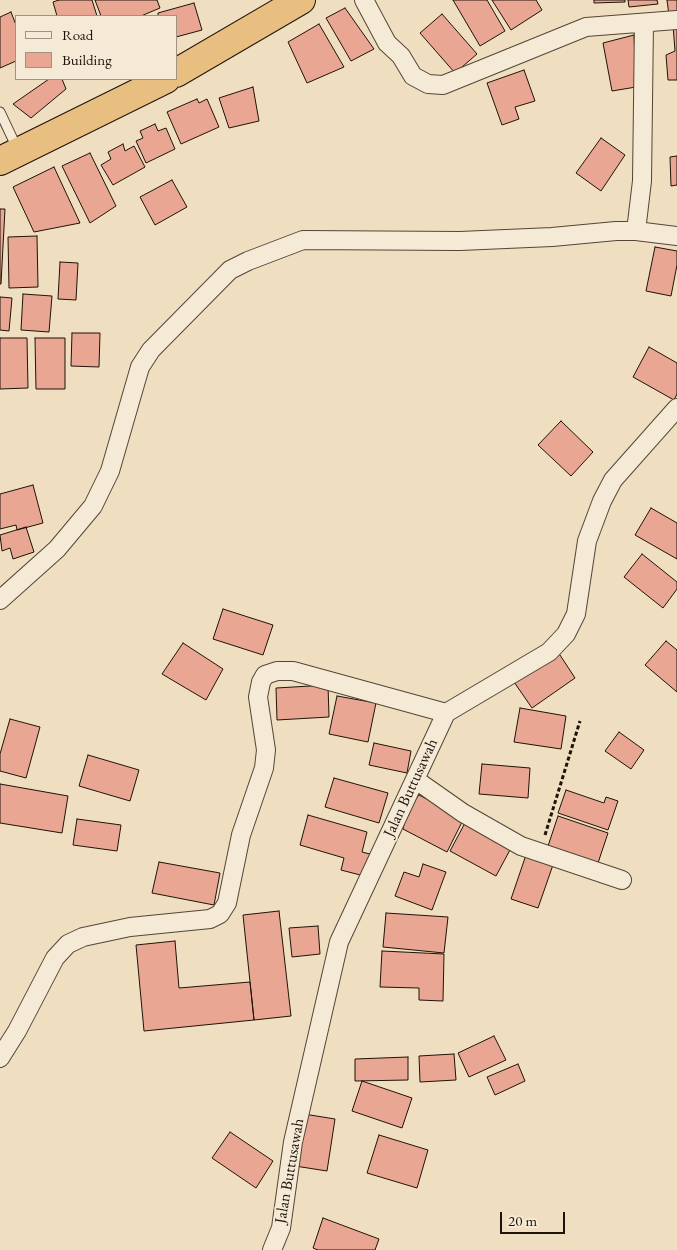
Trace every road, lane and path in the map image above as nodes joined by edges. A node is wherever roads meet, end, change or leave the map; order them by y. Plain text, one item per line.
1 (301, 0) edge
2 (364, 0) edge
3 (677, 20) edge
4 (644, 23) junction
5 (178, 72) edge
6 (164, 80) edge
7 (0, 112) edge
8 (9, 156) edge
9 (636, 231) junction
10 (677, 236) edge
11 (677, 408) edge
12 (0, 600) edge
13 (446, 713) junction
14 (580, 721) dead end
15 (416, 780) junction
16 (539, 852) junction
17 (622, 880) dead end
18 (0, 1058) edge
19 (272, 1250) edge

1 - 5 highway
2 - 4 street
3 - 4 street
4 - 9 street
6 - 8 highway
7 - 8 lane
9 - 10 street
9 - 12 street
11 - 13 street
13 - 15 street, Jalan Buttusawah
13 - 18 street
14 - 16 path
15 - 16 street
15 - 19 street, Jalan Buttusawah
16 - 17 street

